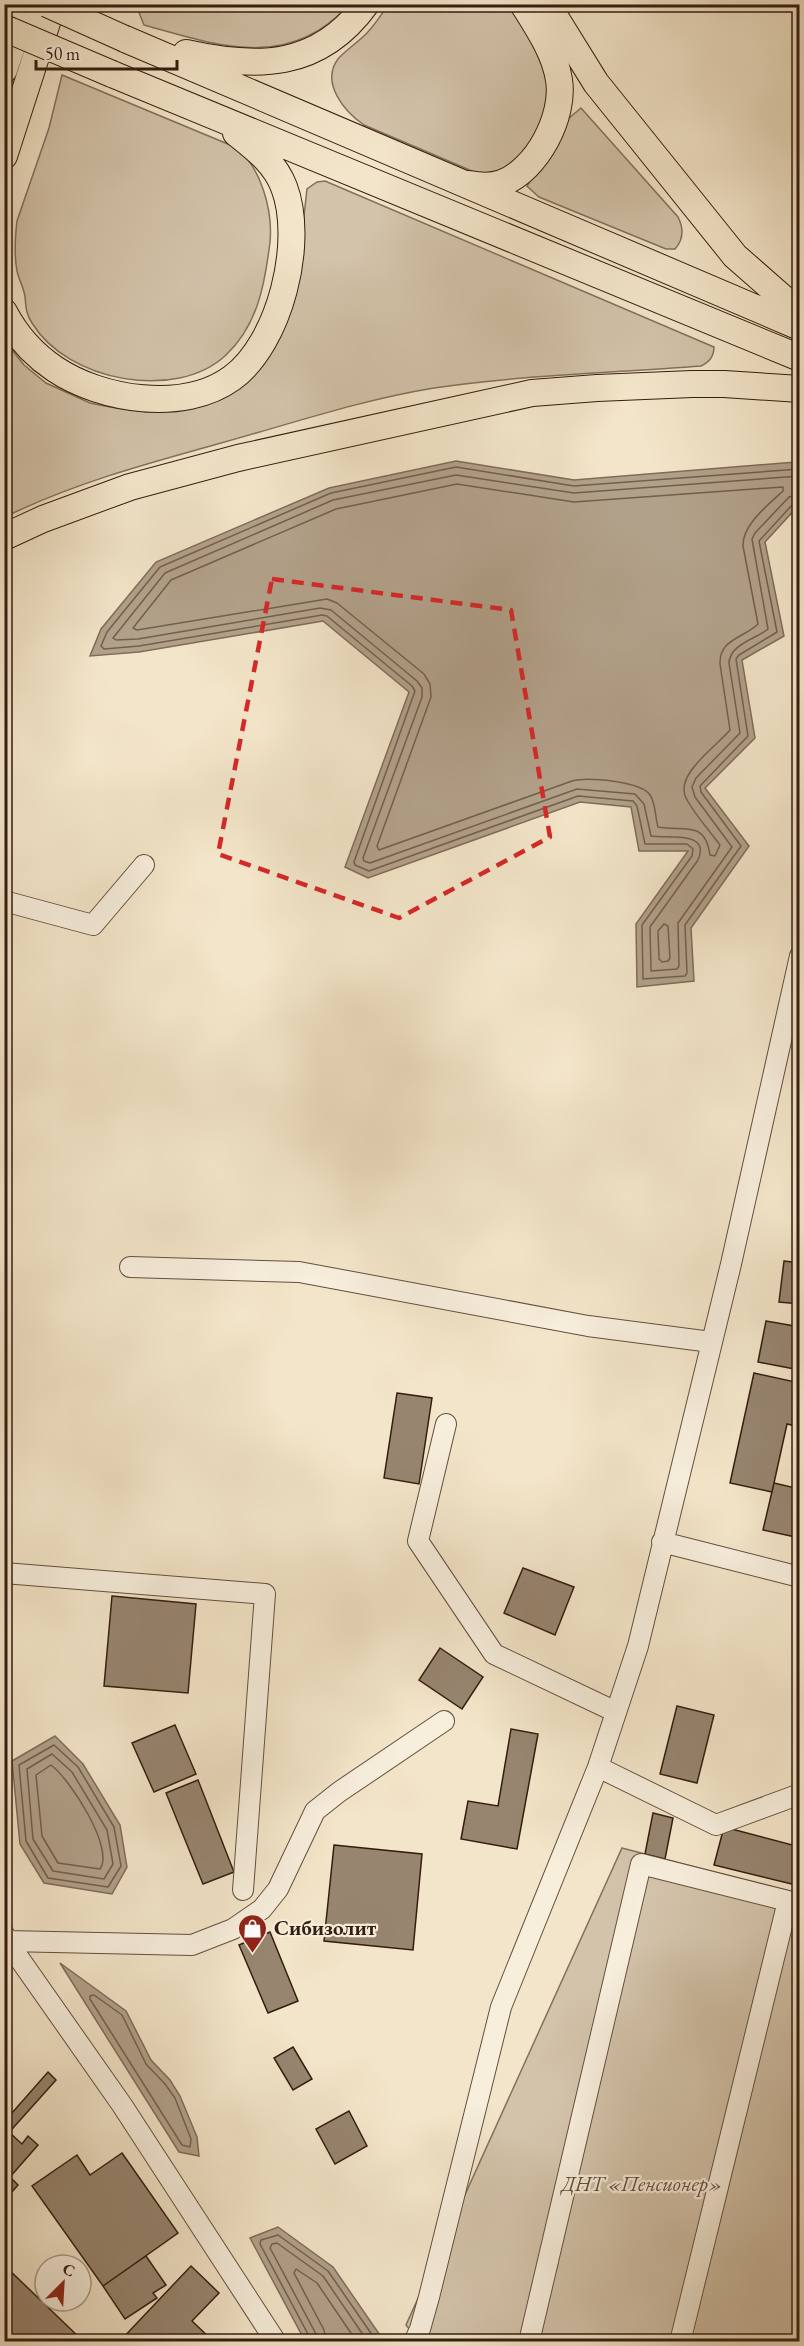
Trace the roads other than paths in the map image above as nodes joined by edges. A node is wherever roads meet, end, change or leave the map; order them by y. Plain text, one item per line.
1 (26, 4) edge
2 (47, 4) edge
3 (53, 4) edge
4 (366, 4) edge
5 (524, 4) edge
6 (548, 4) edge
7 (4, 28) edge
8 (125, 39) junction
9 (4, 70) edge
10 (214, 116) junction
11 (4, 156) edge
12 (457, 182) junction
13 (4, 312) edge
14 (800, 313) edge
15 (800, 327) edge
16 (800, 358) edge
17 (800, 389) edge
18 (4, 537) edge
19 (144, 865) dead end
20 (4, 901) edge
21 (800, 956) edge
22 (130, 1267) dead end
23 (711, 1342) junction
24 (446, 1424) dead end
25 (662, 1542) junction
26 (4, 1573) edge
27 (800, 1577) edge
28 (616, 1712) junction
29 (444, 1721) dead end
30 (598, 1767) junction
31 (800, 1794) edge
32 (243, 1890) dead end
33 (794, 1903) edge
34 (6, 1937) edge
35 (270, 2339) edge
36 (414, 2342) edge
37 (529, 2342) edge
38 (680, 2342) edge

1 - 9 main road
2 - 8 main road, bridge
3 - 11 main road
4 - 8 main road
5 - 12 main road
6 - 14 main road
7 - 10 main road, bridge
8 - 12 main road
10 - 13 main road
10 - 16 main road
12 - 15 main road
17 - 18 main road
19 - 20 lane
21 - 23 lane
22 - 23 lane
23 - 25 lane
24 - 28 lane
25 - 27 lane
25 - 28 lane
26 - 32 lane
28 - 30 lane
29 - 34 lane
30 - 31 lane
30 - 36 lane
33 - 37 lane
33 - 38 lane
34 - 35 lane

